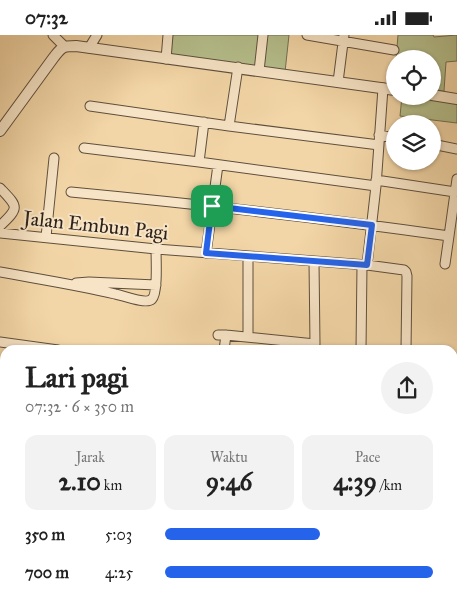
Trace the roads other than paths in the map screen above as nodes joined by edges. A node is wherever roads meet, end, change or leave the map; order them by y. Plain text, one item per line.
1 (54, 35) edge
2 (97, 35) edge
3 (168, 35) edge
4 (263, 35) edge
5 (307, 35) edge
6 (343, 38) edge
7 (64, 46) junction
8 (89, 48) junction
9 (394, 50) dead end
10 (166, 59) junction
11 (238, 67) junction
12 (259, 71) junction
13 (338, 81) junction
14 (383, 88) junction
15 (386, 88) edge
16 (441, 96) edge
17 (457, 99) edge
18 (90, 106) dead end
19 (204, 122) junction
20 (2, 124) edge
21 (229, 126) junction
22 (386, 139) edge
23 (379, 140) junction
24 (441, 146) edge
25 (84, 148) dead end
26 (457, 149) edge
27 (54, 158) dead end
28 (199, 162) junction
29 (218, 165) junction
30 (457, 179) edge
31 (376, 183) junction
32 (0, 188) edge
33 (71, 192) dead end
34 (455, 193) junction
35 (212, 206) junction
36 (372, 225) junction
37 (0, 226) edge
38 (0, 233) edge
39 (449, 236) junction
40 (46, 237) junction
41 (156, 249) junction
42 (206, 253) junction
43 (248, 256) junction
44 (314, 262) junction
45 (364, 265) junction
46 (445, 265) dead end
47 (0, 272) edge
48 (117, 283) junction
49 (67, 284) junction
50 (156, 285) junction
51 (116, 294) junction
52 (248, 337) junction
53 (0, 342) edge
54 (22, 345) edge
55 (223, 345) edge
56 (361, 345) edge
57 (406, 345) edge

1 - 7 street
2 - 8 street
3 - 10 street
4 - 12 street
5 - 6 street
6 - 9 street
6 - 13 street
7 - 8 street
7 - 20 street
8 - 10 street
10 - 11 street
11 - 12 street
11 - 21 street
12 - 13 street
13 - 14 street
14 - 15 street
14 - 23 street
16 - 17 street
18 - 19 street
19 - 21 street
19 - 28 street
21 - 23 street
22 - 23 street
23 - 31 street
24 - 26 street
25 - 28 street
27 - 40 street
28 - 29 street
29 - 31 street
29 - 35 street
30 - 34 street
31 - 34 street
31 - 36 street
32 - 37 street
33 - 35 street
34 - 39 street
35 - 36 street
35 - 42 street
36 - 39 street
36 - 45 street
38 - 40 street, Jalan Embun Pagi
39 - 46 street
40 - 41 street, Jalan Embun Pagi
41 - 42 street, Jalan Embun Pagi
41 - 50 street
42 - 43 street, Jalan Embun Pagi
43 - 44 street, Jalan Embun Pagi
43 - 52 street
44 - 45 street, Jalan Embun Pagi
44 - 52 street
45 - 56 street
45 - 57 street, Jalan Embun Pagi
47 - 49 street
48 - 49 street
48 - 50 street
48 - 51 street
49 - 51 street
50 - 51 street
52 - 55 street
53 - 54 street

